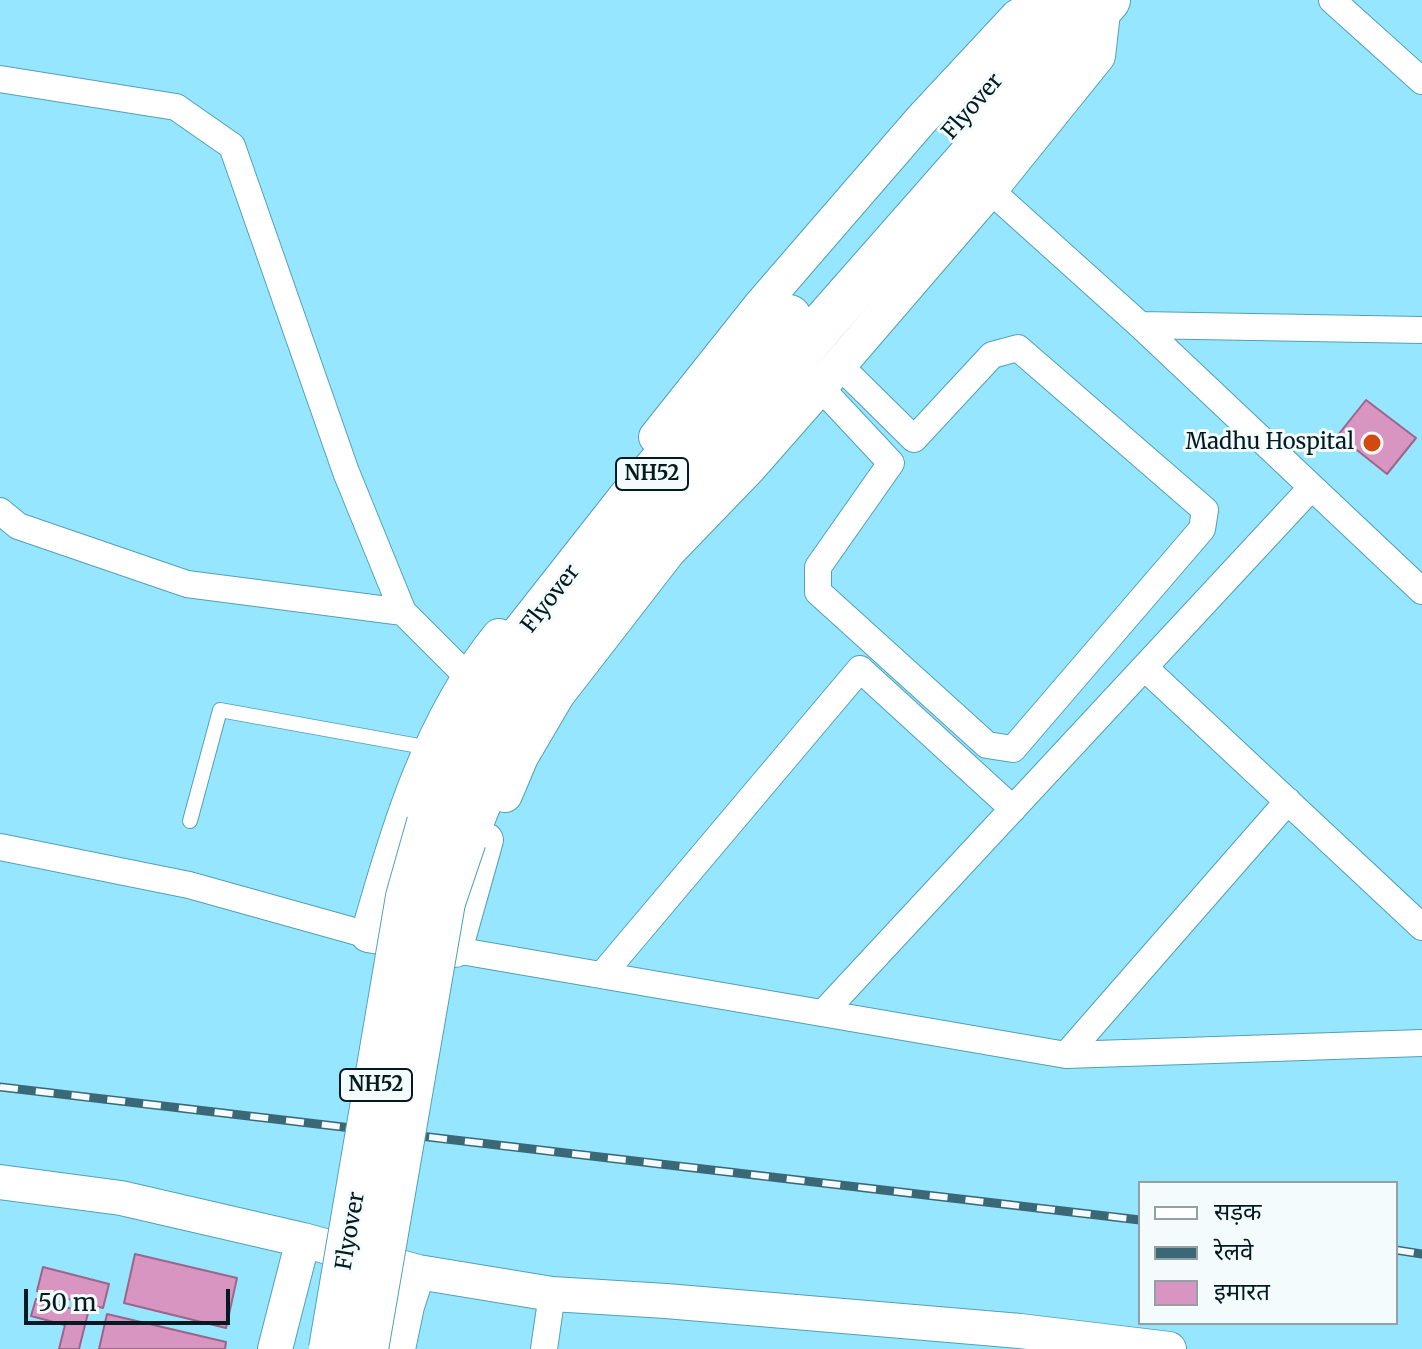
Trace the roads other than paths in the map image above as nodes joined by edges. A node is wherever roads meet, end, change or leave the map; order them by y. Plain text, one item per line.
1 (1051, 0) edge
2 (1094, 1) edge
3 (1344, 4) edge
4 (1015, 8) edge
5 (0, 79) edge
6 (1422, 81) edge
7 (936, 172) junction
8 (990, 190) junction
9 (1140, 325) junction
10 (1422, 330) edge
11 (830, 376) junction
12 (1311, 488) junction
13 (0, 511) edge
14 (1422, 591) edge
15 (403, 612) junction
16 (1145, 668) junction
17 (470, 679) junction
18 (432, 748) junction
19 (1288, 801) junction
20 (1013, 809) junction
21 (190, 821) dead end
22 (397, 833) junction
23 (0, 847) edge
24 (480, 854) junction
25 (1422, 927) edge
26 (368, 935) junction
27 (455, 950) junction
28 (602, 975) junction
29 (823, 1013) junction
30 (1422, 1043) edge
31 (1066, 1055) junction
32 (0, 1182) edge
33 (303, 1240) junction
34 (418, 1272) junction
35 (552, 1294) junction
36 (1081, 1344) edge
37 (275, 1349) edge
38 (331, 1349) edge
39 (366, 1349) edge
40 (398, 1349) edge
41 (544, 1349) edge
42 (1169, 1349) edge

1 - 4 street
2 - 7 highway, Flyover / NH52
2 - 8 street
3 - 6 street
4 - 17 street
5 - 15 street
7 - 38 highway, Flyover / NH52, bridge
7 - 39 highway, Flyover / NH52, bridge
8 - 9 street
8 - 11 street
9 - 10 street
9 - 12 street
11 - 11 street
11 - 24 street
12 - 14 street
12 - 16 street
13 - 15 street
15 - 17 street
16 - 19 street
16 - 20 street
17 - 18 street
18 - 21 lane
18 - 22 street
19 - 25 street
19 - 31 street
20 - 28 street
20 - 29 street
22 - 24 street
22 - 26 street
23 - 26 street
24 - 27 street
26 - 27 street
27 - 28 street
28 - 29 street
29 - 31 street
30 - 31 street
32 - 33 street
33 - 34 street
33 - 37 street
34 - 35 street
34 - 40 street
35 - 36 street
35 - 41 street
36 - 42 street

